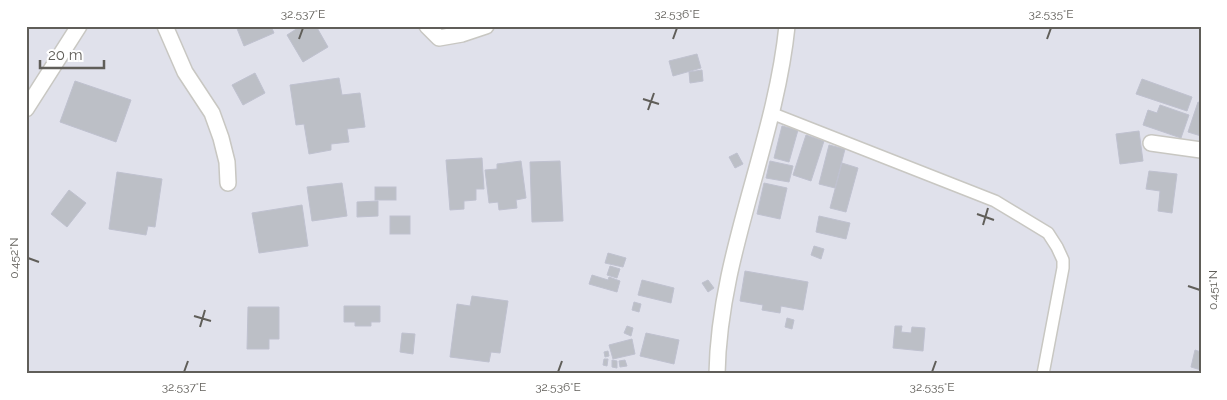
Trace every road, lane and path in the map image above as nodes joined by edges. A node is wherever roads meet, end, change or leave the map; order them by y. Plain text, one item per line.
1 (79, 26) edge
2 (165, 26) edge
3 (427, 26) edge
4 (486, 26) edge
5 (787, 26) edge
6 (26, 109) edge
7 (771, 113) junction
8 (1151, 143) dead end
9 (1201, 150) edge
10 (228, 183) dead end
11 (717, 374) edge
12 (1043, 374) edge

1 - 6 street
2 - 10 street
3 - 4 street
5 - 7 street
7 - 11 street
7 - 12 lane
8 - 9 street

